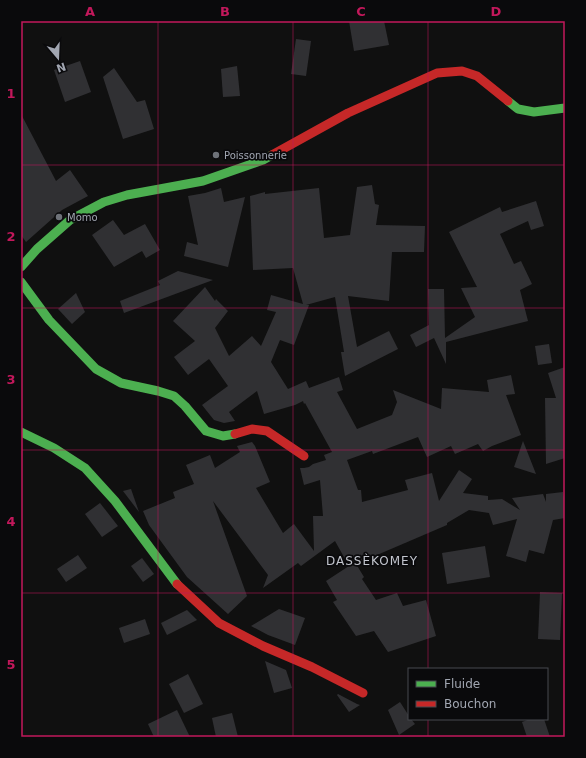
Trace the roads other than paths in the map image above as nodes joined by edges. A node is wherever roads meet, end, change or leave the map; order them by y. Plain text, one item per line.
1 (565, 108) edge
2 (21, 267) edge
3 (21, 282) edge
4 (21, 432) edge
5 (304, 456) dead end
6 (363, 693) dead end

1 - 2 street
3 - 5 street
4 - 6 street

